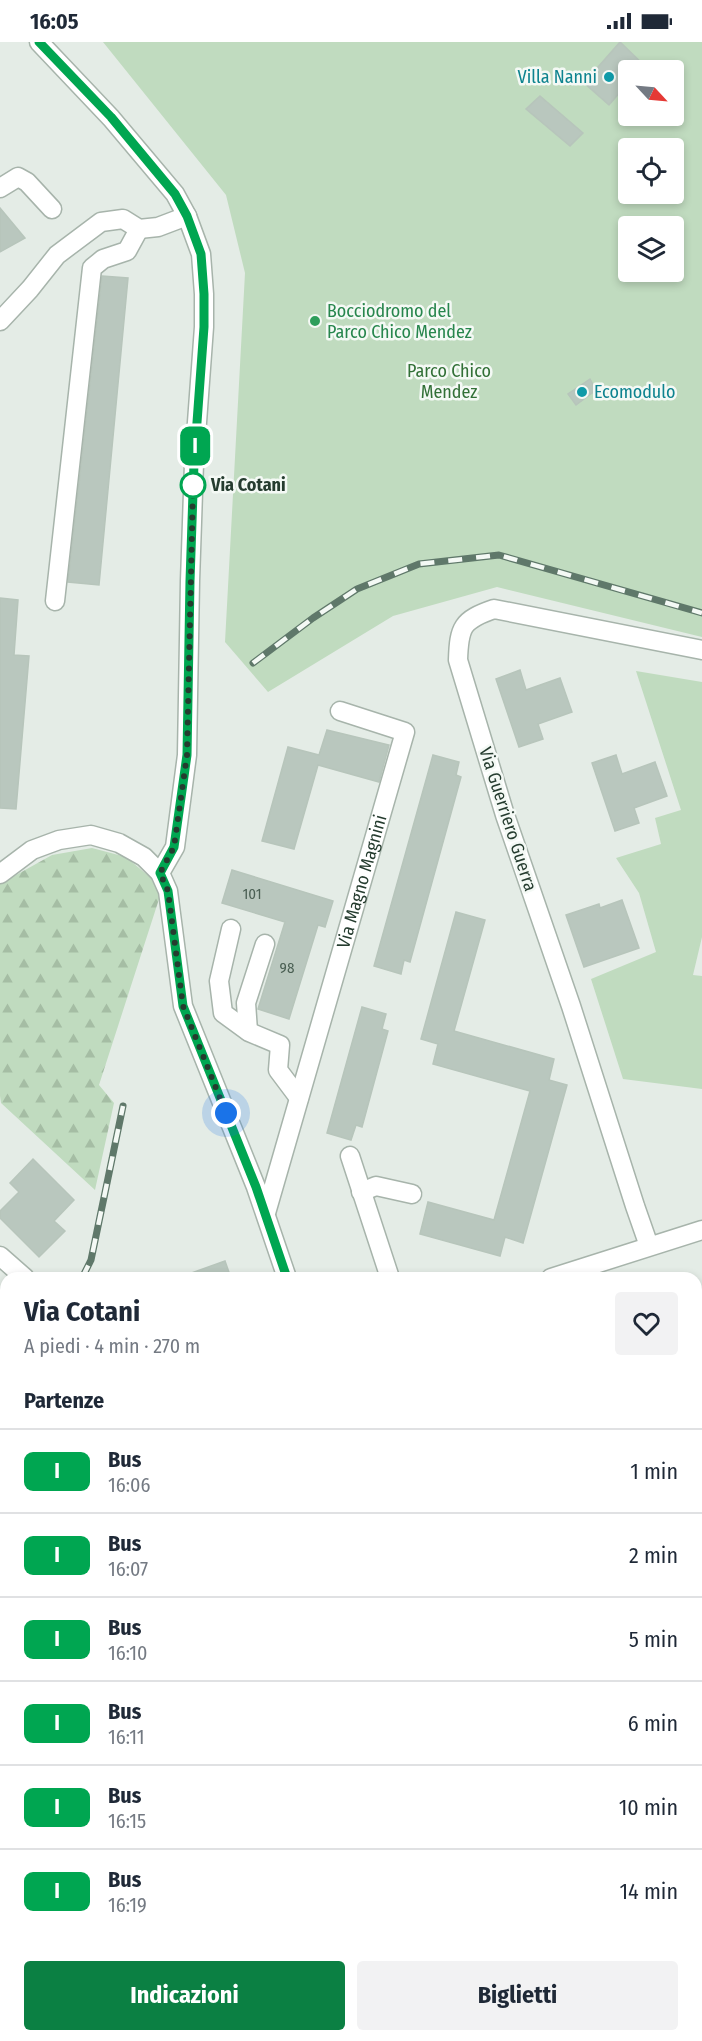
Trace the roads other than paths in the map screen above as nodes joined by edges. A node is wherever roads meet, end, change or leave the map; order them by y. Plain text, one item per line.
1 (39, 42) edge
2 (0, 188) edge
3 (52, 209) dead end
4 (187, 216) junction
5 (139, 229) junction
6 (0, 321) edge
7 (55, 601) dead end
8 (702, 650) edge
9 (340, 711) dead end
10 (160, 873) junction
11 (0, 874) edge
12 (231, 929) dead end
13 (265, 944) dead end
14 (248, 1031) junction
15 (299, 1098) junction
16 (350, 1156) dead end
17 (361, 1192) junction
18 (412, 1194) dead end
19 (266, 1214) junction
20 (702, 1230) edge
21 (650, 1246) junction
22 (0, 1256) edge
23 (19, 1272) edge
24 (285, 1272) edge
25 (388, 1272) edge
26 (570, 1272) edge

1 - 4 street
2 - 3 street
4 - 5 street
4 - 10 street
5 - 6 street
5 - 7 street
8 - 21 street, Via Guerriero Guerra
9 - 15 street, Via Magno Magnini
10 - 11 street
10 - 19 street
12 - 14 street
13 - 14 street
14 - 15 street
15 - 19 street, Via Magno Magnini
16 - 17 street
17 - 18 street
17 - 25 street
19 - 24 street
20 - 21 street
21 - 26 street
22 - 23 street

